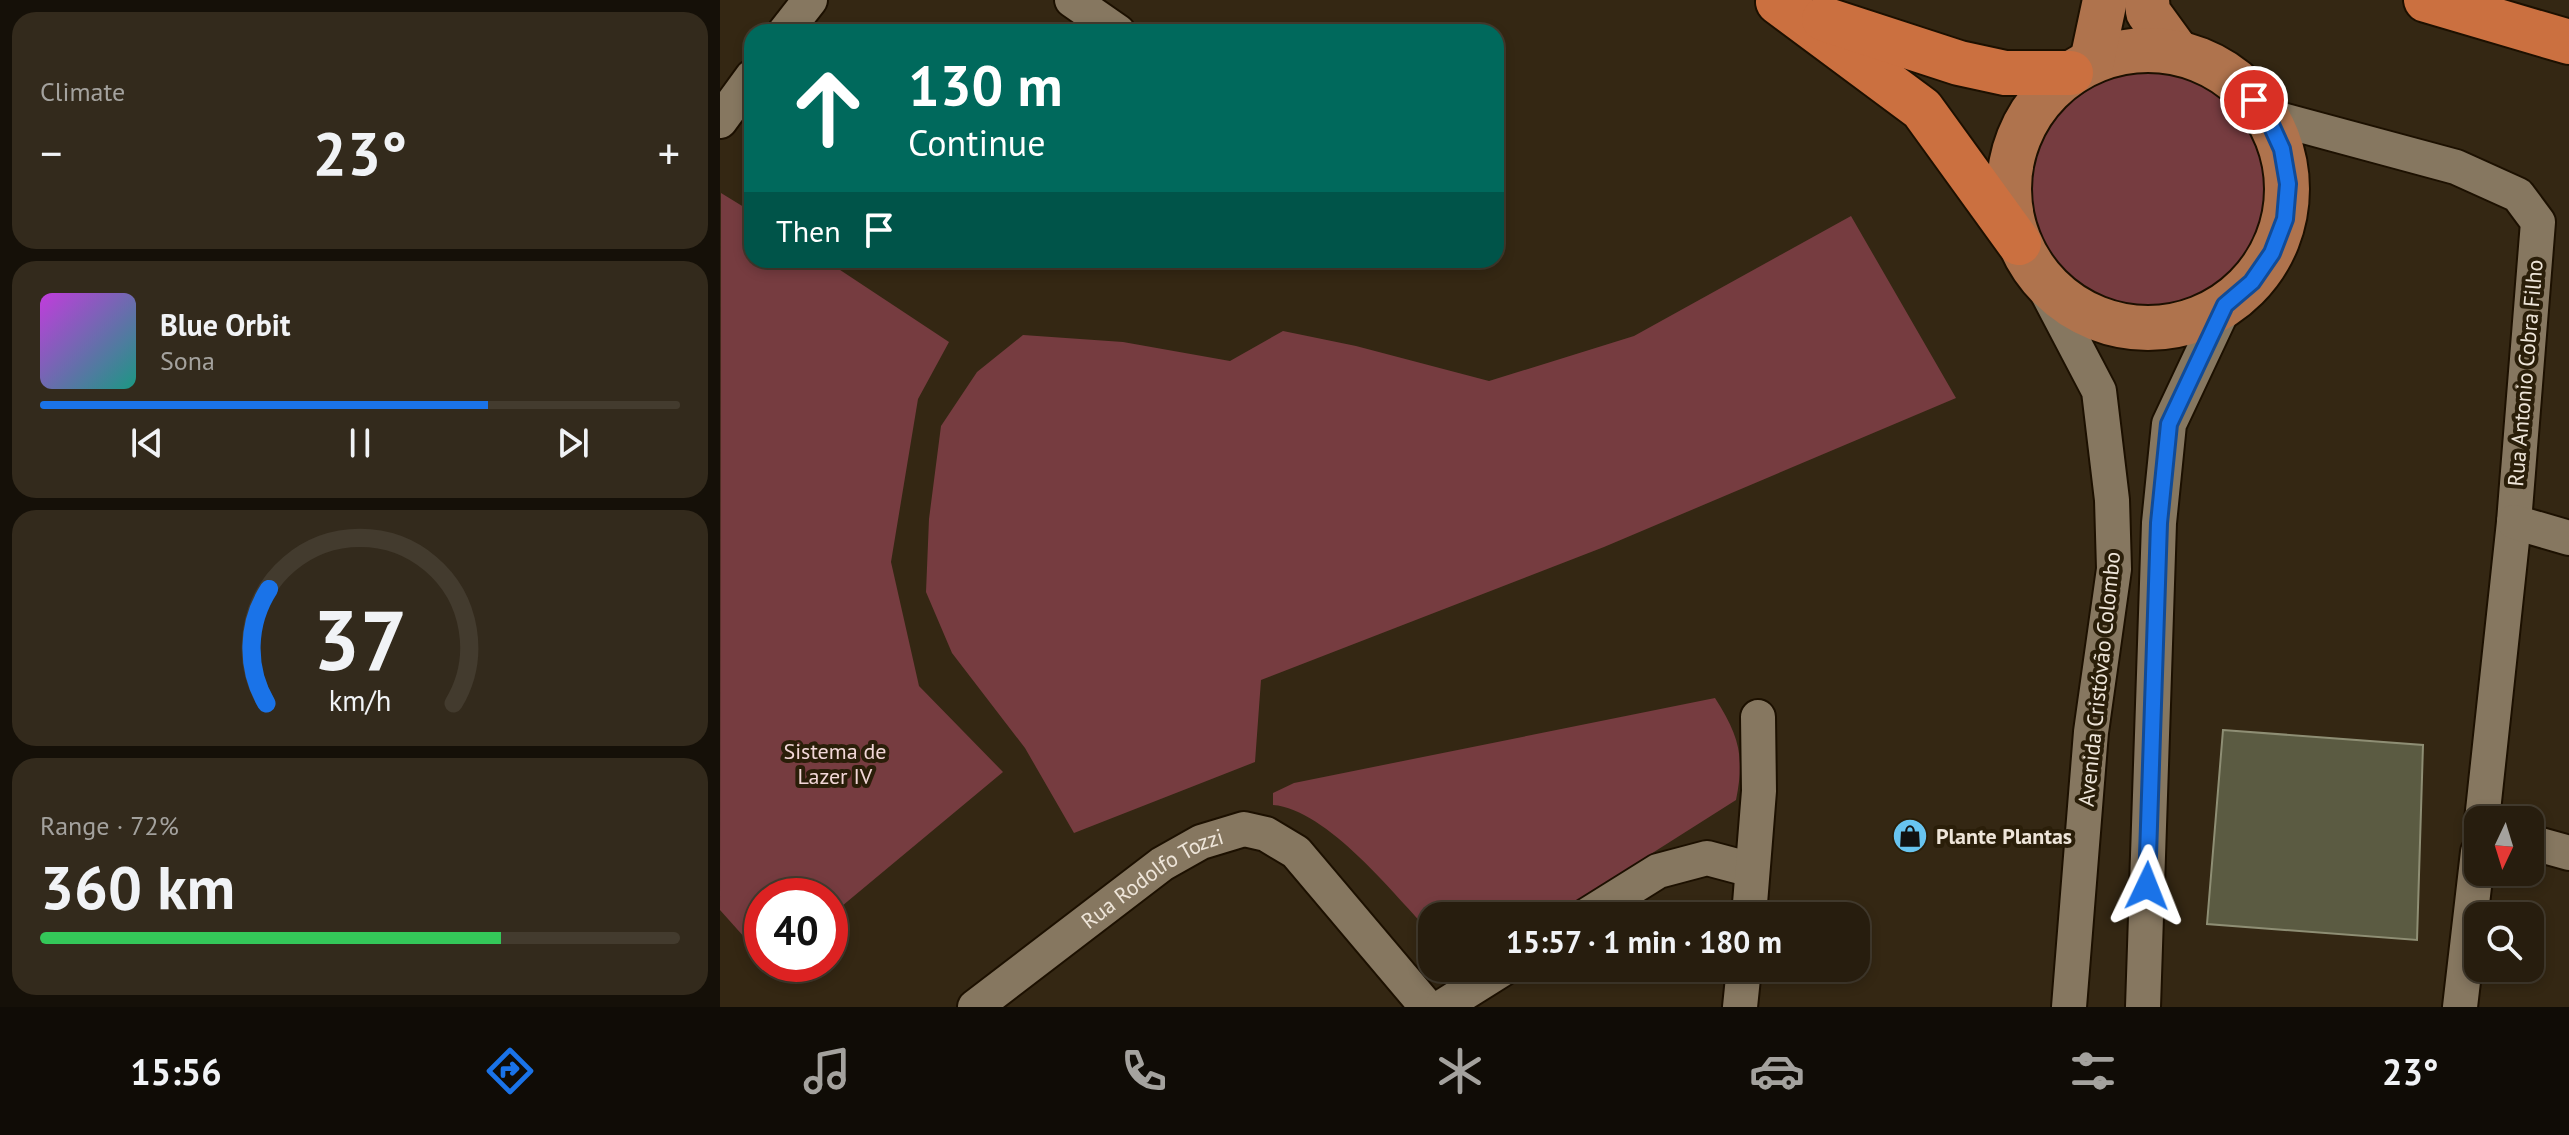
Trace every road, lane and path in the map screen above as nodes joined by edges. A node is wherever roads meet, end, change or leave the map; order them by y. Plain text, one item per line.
1 (810, 0) edge
2 (1072, 0) edge
3 (2105, 0) edge
4 (2147, 0) edge
5 (2426, 0) edge
6 (1776, 1) edge
7 (791, 24) edge
8 (1106, 24) edge
9 (2569, 42) edge
10 (2177, 52) junction
11 (2082, 67) junction
12 (744, 88) edge
13 (2267, 116) junction
14 (720, 121) edge
15 (2027, 257) junction
16 (2225, 305) junction
17 (2514, 522) junction
18 (2569, 538) edge
19 (1758, 717) dead end
20 (2484, 806) edge
21 (2544, 846) edge
22 (2569, 853) edge
23 (1752, 870) junction
24 (2474, 886) edge
25 (1608, 902) edge
26 (1750, 902) edge
27 (1482, 982) edge
28 (1743, 982) edge
29 (975, 1007) edge
30 (1427, 1007) edge
31 (1442, 1007) edge
32 (1740, 1007) edge
33 (2069, 1007) edge
34 (2143, 1007) edge
35 (2460, 1007) edge

1 - 7 street
2 - 8 street
3 - 11 main road
4 - 10 main road
5 - 9 highway
6 - 11 highway
6 - 15 highway
10 - 11 main road
10 - 13 main road
11 - 15 main road
12 - 14 street
13 - 16 main road
13 - 17 street, Rua Antonio Cobra Filho
15 - 16 main road
15 - 33 street, Avenida Cristóvão Colombo
16 - 34 street, Avenida Cristóvão Colombo
17 - 18 street
17 - 20 street, Rua Antonio Cobra Filho
19 - 23 street
21 - 22 street
23 - 25 street
23 - 26 street
24 - 35 street
27 - 31 street
28 - 32 street
29 - 30 street, Rua Rodolfo Tozzi

